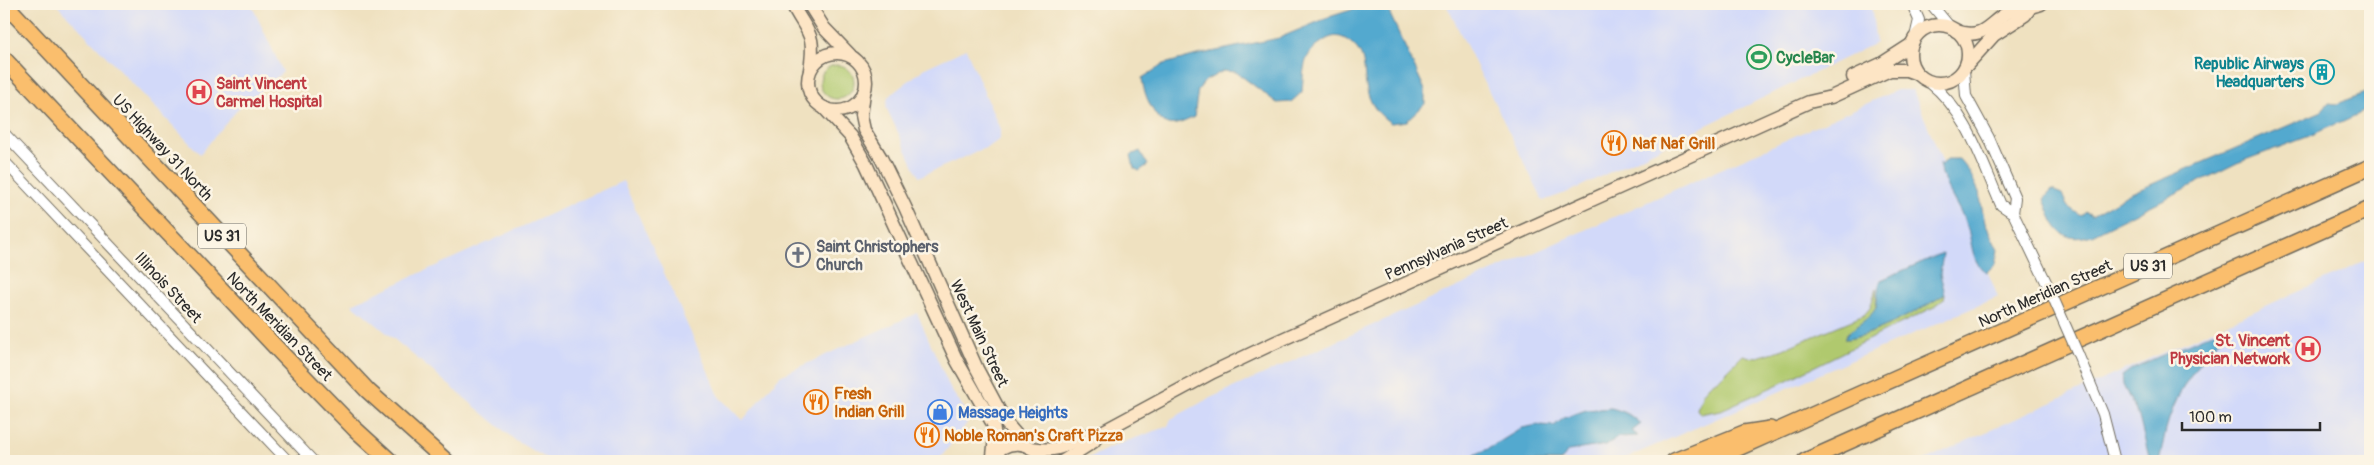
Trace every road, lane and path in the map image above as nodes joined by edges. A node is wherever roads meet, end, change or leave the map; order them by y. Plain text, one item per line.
1 (5, 4) edge
2 (792, 4) edge
3 (809, 4) edge
4 (1912, 4) edge
5 (1931, 4) edge
6 (2036, 6) edge
7 (1953, 29) junction
8 (1914, 40) junction
9 (852, 57) junction
10 (4, 59) edge
11 (1964, 68) junction
12 (810, 74) junction
13 (1918, 74) junction
14 (1930, 82) junction
15 (864, 92) junction
16 (1809, 102) junction
17 (824, 108) junction
18 (4, 133) edge
19 (4, 161) edge
20 (2370, 167) edge
21 (2370, 209) edge
22 (2013, 213) junction
23 (1788, 426) junction
24 (1100, 433) junction
25 (1028, 446) junction
26 (992, 459) edge
27 (288, 461) edge
28 (313, 461) edge
29 (390, 461) edge
30 (446, 461) edge
31 (1043, 461) edge
32 (1063, 461) edge
33 (1674, 461) edge
34 (1709, 461) edge
35 (1805, 461) edge
36 (2115, 461) edge

1 - 30 highway, US Highway 31 North / US 31
2 - 12 main road
3 - 9 main road
4 - 8 street
5 - 7 street
6 - 7 main road
6 - 11 main road
7 - 8 main road
7 - 11 main road
8 - 13 main road
8 - 16 main road, Pennsylvania Street
9 - 12 main road
9 - 15 main road
10 - 29 highway, North Meridian Street / US 31
11 - 14 main road
11 - 22 street
12 - 17 main road
13 - 14 main road
13 - 16 main road, Pennsylvania Street
14 - 22 street
15 - 17 main road
15 - 25 main road, West Main Street
16 - 24 main road, Pennsylvania Street
17 - 26 main road, West Main Street
18 - 28 street, Illinois Street
19 - 27 street, Illinois Street
20 - 23 highway, North Meridian Street / US 31
21 - 35 highway, US 31
22 - 36 street, bridge
23 - 33 highway
23 - 34 highway, US 31
24 - 25 main road, Pennsylvania Street
24 - 32 main road, Pennsylvania Street
25 - 26 main road, Pennsylvania Street
25 - 31 main road, West Main Street

